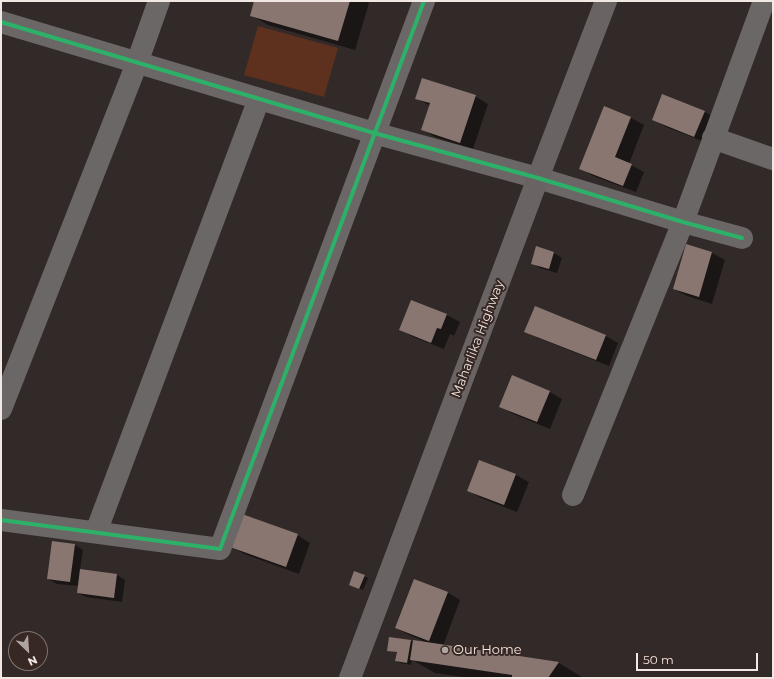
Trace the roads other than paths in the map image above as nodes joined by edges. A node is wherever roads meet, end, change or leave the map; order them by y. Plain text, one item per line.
1 (159, 1) edge
2 (424, 1) edge
3 (606, 1) edge
4 (764, 1) edge
5 (1, 22) edge
6 (137, 63) junction
7 (259, 99) junction
8 (374, 133) junction
9 (713, 138) junction
10 (773, 159) edge
11 (538, 178) junction
12 (683, 222) junction
13 (742, 238) dead end
14 (1, 409) edge
15 (573, 496) dead end
16 (1, 520) edge
17 (96, 532) junction
18 (350, 678) edge

1 - 6 street
2 - 8 street
3 - 11 highway, Maharlika Highway
4 - 9 street
5 - 6 street
6 - 7 street
6 - 14 street
7 - 8 street
7 - 17 street
8 - 11 street
8 - 17 street
9 - 10 street
9 - 12 street
11 - 12 street
11 - 18 highway, Maharlika Highway
12 - 13 street
12 - 15 street
16 - 17 street

